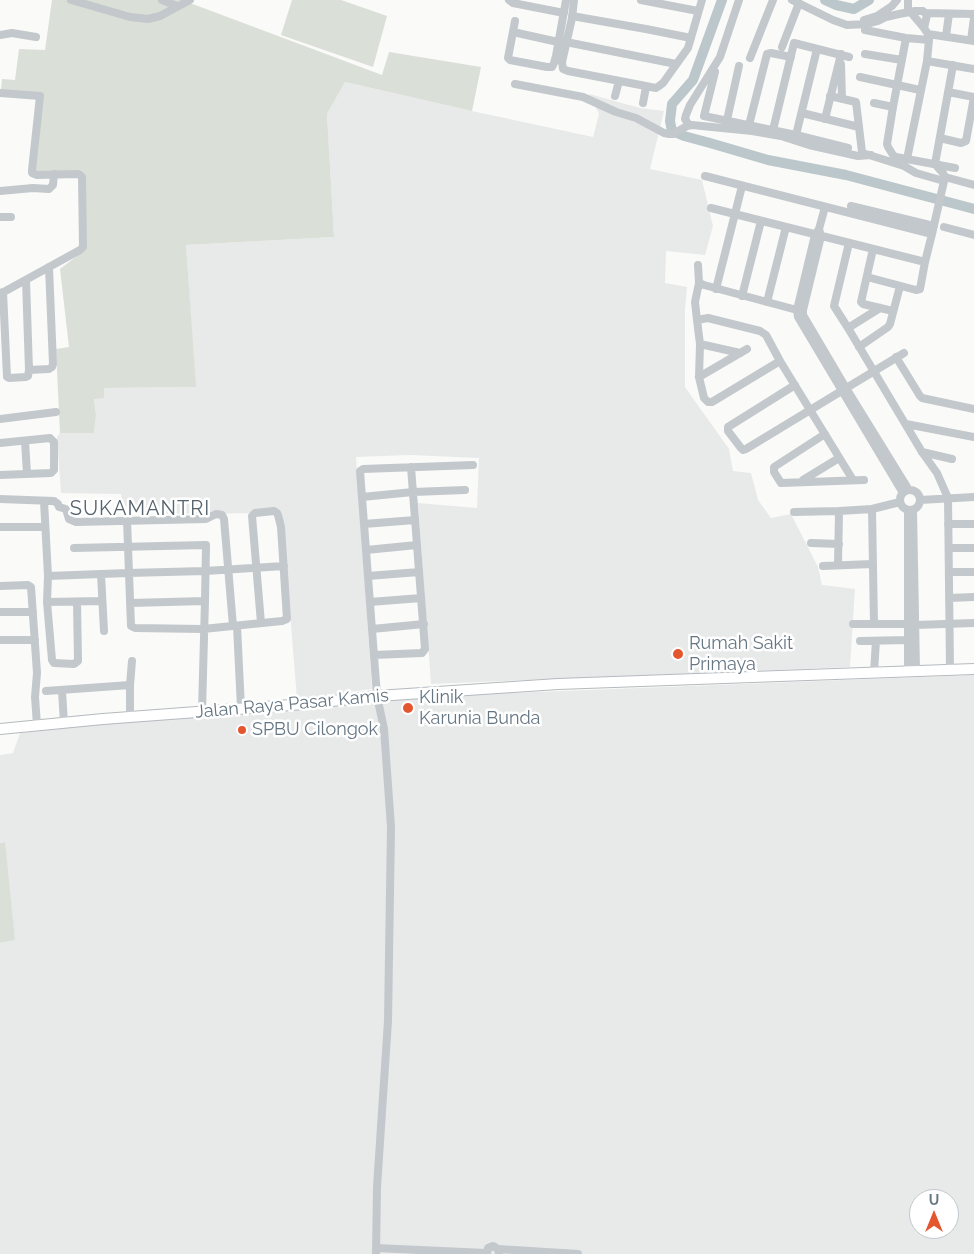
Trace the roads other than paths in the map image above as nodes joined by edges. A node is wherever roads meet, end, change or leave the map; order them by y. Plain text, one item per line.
1 (71, 0) edge
2 (162, 0) edge
3 (190, 0) edge
4 (509, 0) edge
5 (566, 0) edge
6 (574, 0) edge
7 (641, 0) edge
8 (702, 0) edge
9 (740, 0) edge
10 (773, 0) edge
11 (897, 0) edge
12 (908, 0) edge
13 (795, 2) edge
14 (176, 6) junction
15 (698, 11) junction
16 (910, 12) junction
17 (564, 13) junction
18 (926, 13) junction
19 (949, 14) junction
20 (572, 16) junction
21 (974, 16) edge
22 (515, 21) dead end
23 (847, 25) junction
24 (865, 30) dead end
25 (513, 32) junction
26 (927, 34) junction
27 (0, 35) edge
28 (946, 36) junction
29 (36, 37) dead end
30 (691, 38) junction
31 (906, 38) junction
32 (972, 41) edge
33 (562, 42) junction
34 (782, 48) dead end
35 (818, 49) junction
36 (841, 54) junction
37 (865, 54) dead end
38 (849, 56) dead end
39 (791, 57) junction
40 (750, 58) dead end
41 (902, 60) junction
42 (927, 61) junction
43 (676, 64) junction
44 (953, 65) junction
45 (739, 66) dead end
46 (974, 69) edge
47 (715, 72) dead end
48 (860, 77) dead end
49 (619, 81) junction
50 (515, 84) dead end
51 (897, 84) junction
52 (646, 87) junction
53 (920, 90) junction
54 (948, 92) junction
55 (0, 93) edge
56 (616, 96) dead end
57 (830, 96) junction
58 (974, 97) edge
59 (842, 99) junction
60 (643, 103) dead end
61 (874, 103) dead end
62 (893, 107) junction
63 (802, 113) junction
64 (825, 119) junction
65 (727, 120) junction
66 (972, 120) edge
67 (749, 125) junction
68 (686, 127) junction
69 (859, 127) junction
70 (773, 130) junction
71 (796, 135) junction
72 (940, 138) junction
73 (862, 152) junction
74 (870, 155) junction
75 (908, 159) junction
76 (935, 164) junction
77 (955, 168) dead end
78 (54, 174) junction
79 (705, 176) dead end
80 (944, 179) junction
81 (974, 184) edge
82 (742, 186) junction
83 (0, 191) edge
84 (852, 206) dead end
85 (825, 207) junction
86 (711, 208) dead end
87 (735, 214) junction
88 (0, 217) edge
89 (11, 217) dead end
90 (761, 221) junction
91 (934, 226) junction
92 (786, 227) junction
93 (944, 227) dead end
94 (818, 233) junction
95 (932, 234) junction
96 (974, 235) edge
97 (849, 243) junction
98 (873, 249) junction
99 (925, 262) junction
100 (698, 265) dead end
101 (49, 267) junction
102 (867, 277) junction
103 (26, 280) junction
104 (700, 283) junction
105 (900, 286) junction
106 (716, 289) junction
107 (2, 293) edge
108 (742, 296) junction
109 (767, 302) junction
110 (880, 308) junction
111 (800, 310) junction
112 (893, 312) junction
113 (698, 320) junction
114 (848, 328) junction
115 (700, 344) junction
116 (859, 347) junction
117 (780, 361) junction
118 (29, 370) junction
119 (873, 370) junction
120 (699, 377) junction
121 (795, 386) junction
122 (844, 390) junction
123 (974, 409) edge
124 (811, 410) junction
125 (56, 412) dead end
126 (0, 419) edge
127 (906, 424) junction
128 (825, 434) junction
129 (973, 434) edge
130 (25, 441) junction
131 (0, 443) edge
132 (922, 452) junction
133 (839, 458) junction
134 (952, 459) dead end
135 (473, 465) dead end
136 (410, 467) junction
137 (26, 474) junction
138 (0, 475) edge
139 (853, 480) junction
140 (864, 480) dead end
141 (800, 482) junction
142 (465, 490) dead end
143 (906, 491) junction
144 (413, 492) junction
145 (362, 498) junction
146 (948, 498) junction
147 (974, 498) edge
148 (0, 499) edge
149 (920, 500) junction
150 (44, 501) junction
151 (900, 502) junction
152 (872, 509) junction
153 (910, 510) junction
154 (794, 512) dead end
155 (839, 512) junction
156 (127, 520) junction
157 (415, 520) junction
158 (364, 524) junction
159 (948, 524) junction
160 (974, 524) edge
161 (0, 527) edge
162 (44, 527) junction
163 (811, 543) dead end
164 (839, 544) junction
165 (417, 545) junction
166 (127, 547) junction
167 (74, 548) dead end
168 (949, 548) junction
169 (974, 548) edge
170 (366, 550) junction
171 (872, 564) junction
172 (838, 565) junction
173 (284, 566) junction
174 (822, 566) dead end
175 (256, 568) junction
176 (229, 570) junction
177 (128, 572) junction
178 (205, 572) junction
179 (419, 572) junction
180 (950, 572) junction
181 (974, 572) edge
182 (101, 574) junction
183 (48, 576) junction
184 (368, 576) junction
185 (0, 586) edge
186 (974, 597) edge
187 (421, 598) junction
188 (949, 598) junction
189 (102, 601) junction
190 (205, 601) junction
191 (47, 602) junction
192 (77, 602) junction
193 (370, 602) junction
194 (130, 603) junction
195 (0, 612) edge
196 (33, 612) junction
197 (261, 623) junction
198 (974, 623) edge
199 (424, 624) junction
200 (853, 624) dead end
201 (874, 624) junction
202 (912, 624) junction
203 (949, 624) junction
204 (235, 626) junction
205 (204, 629) junction
206 (372, 629) junction
207 (104, 631) dead end
208 (910, 637) junction
209 (0, 640) edge
210 (35, 640) junction
211 (876, 640) junction
212 (860, 641) dead end
213 (374, 655) junction
214 (132, 661) dead end
215 (950, 669) junction
216 (974, 669) edge
217 (912, 671) junction
218 (874, 672) junction
219 (130, 685) junction
220 (46, 691) dead end
221 (62, 691) junction
222 (377, 696) junction
223 (241, 708) junction
224 (202, 711) junction
225 (130, 717) junction
226 (64, 723) junction
227 (37, 725) junction
228 (0, 729) edge
229 (376, 1251) edge
230 (498, 1251) edge
231 (486, 1254) edge
232 (578, 1254) edge

1 - 14 street
2 - 14 street
3 - 14 street
4 - 17 street
5 - 17 street
6 - 20 street
7 - 15 street
8 - 15 street
9 - 68 street
10 - 40 street
11 - 23 street
12 - 16 street
13 - 23 street
13 - 34 street
15 - 30 street
16 - 18 street
16 - 23 street
16 - 26 street
17 - 33 street
18 - 19 street
18 - 26 street
19 - 21 street
19 - 28 street
20 - 30 street
20 - 33 street
21 - 32 street
22 - 25 street
24 - 31 street
25 - 33 street
25 - 33 street
26 - 28 street
26 - 31 street
26 - 42 street
27 - 29 street
28 - 32 street
30 - 43 street
31 - 41 street
33 - 43 street
33 - 49 street
35 - 36 street
35 - 39 street
35 - 63 street
36 - 38 street
36 - 57 street
36 - 59 street
37 - 41 street
39 - 67 street
39 - 70 street
41 - 51 street
42 - 44 street
42 - 53 street
43 - 52 street
44 - 46 street
44 - 54 street
45 - 65 street
47 - 65 street
48 - 51 street
49 - 52 street
49 - 56 street
50 - 68 street
51 - 53 street
51 - 62 street
52 - 60 street
53 - 75 street
54 - 58 street
54 - 72 street
55 - 78 street
57 - 59 street
57 - 64 street
58 - 66 street
59 - 69 street
61 - 62 street
62 - 75 street
63 - 64 street
63 - 71 street
64 - 69 street
65 - 67 street
66 - 72 street
67 - 70 street
68 - 74 street
69 - 73 street
70 - 71 street
71 - 73 street
72 - 76 street
73 - 74 street
74 - 80 street
75 - 76 street
76 - 77 street
76 - 80 street
78 - 83 street
78 - 101 street
79 - 82 street
80 - 81 street
80 - 91 street
82 - 85 street
82 - 87 street
84 - 91 street
85 - 94 street
85 - 95 street
86 - 87 street
87 - 90 street
87 - 106 street
88 - 89 street
90 - 92 street
90 - 108 street
91 - 95 street
92 - 94 street
92 - 109 street
93 - 96 street
94 - 97 street
94 - 111 street
95 - 99 street
97 - 98 street
97 - 114 street
98 - 99 street
98 - 102 street
99 - 105 street
100 - 104 street
101 - 103 street
101 - 118 street
102 - 105 street
102 - 110 street
103 - 107 street
103 - 118 street
104 - 106 street
104 - 113 street
105 - 112 street
106 - 108 street
107 - 118 street
108 - 109 street
109 - 111 street
110 - 112 street
110 - 114 street
111 - 122 street
112 - 116 street
113 - 115 street
113 - 117 street
114 - 116 street
115 - 120 street
115 - 120 street
116 - 119 street
117 - 120 street
117 - 121 street
119 - 122 street
119 - 123 street
119 - 127 street
121 - 124 street
121 - 124 street
122 - 124 street
122 - 143 street
124 - 128 street
125 - 126 street
127 - 129 street
127 - 132 street
128 - 133 street
128 - 141 street
130 - 131 street
130 - 137 street
130 - 137 street
132 - 134 street
132 - 146 street
133 - 139 street
133 - 141 street
135 - 136 street
136 - 144 street
136 - 145 street
137 - 138 street
139 - 140 street
139 - 141 street
142 - 144 street
143 - 149 street
143 - 151 street
144 - 145 street
144 - 157 street
145 - 158 street
146 - 147 street
146 - 149 street
146 - 159 street
148 - 150 street
149 - 153 street
150 - 156 street
150 - 162 street
151 - 152 street
151 - 153 street
152 - 155 street
152 - 171 street
153 - 202 street
154 - 155 street
155 - 164 street
156 - 166 street
156 - 176 street
157 - 158 street
157 - 165 street
158 - 170 street
159 - 160 street
159 - 168 street
161 - 162 street
162 - 183 street
163 - 164 street
164 - 172 street
165 - 170 street
165 - 179 street
166 - 167 street
166 - 177 street
166 - 178 street
168 - 169 street
168 - 180 street
170 - 184 street
171 - 172 street
171 - 201 street
172 - 174 street
173 - 175 street
173 - 175 street
173 - 197 street
175 - 176 street
175 - 197 street
176 - 178 street
176 - 204 street
177 - 178 street
177 - 182 street
177 - 194 street
178 - 190 street
179 - 184 street
179 - 187 street
180 - 181 street
180 - 188 street
182 - 183 street
182 - 189 street
183 - 191 street
184 - 193 street
185 - 196 street
186 - 188 street
187 - 193 street
187 - 199 street
188 - 203 street
189 - 192 street
189 - 207 street
190 - 194 street
190 - 205 street
191 - 192 street
191 - 192 street
193 - 206 street
194 - 205 street
195 - 196 street
196 - 210 street
197 - 204 street
198 - 203 street
199 - 206 street
199 - 213 street
200 - 201 street
201 - 202 street
202 - 203 street
202 - 208 street
203 - 215 street
204 - 205 street
204 - 223 street
205 - 224 street
206 - 213 street
208 - 211 street
208 - 217 street
209 - 210 street
210 - 227 street
211 - 212 street
211 - 218 street
213 - 222 street
214 - 219 street
215 - 216 main road, Jalan Raya Pasar Kamis
215 - 217 main road, Jalan Raya Pasar Kamis
217 - 218 main road, Jalan Raya Pasar Kamis
218 - 222 main road, Jalan Raya Pasar Kamis
219 - 221 street
219 - 225 street
220 - 221 street
221 - 226 street
222 - 223 main road, Jalan Raya Pasar Kamis
222 - 229 street
223 - 224 main road, Jalan Raya Pasar Kamis
224 - 225 main road, Jalan Raya Pasar Kamis
225 - 226 main road, Jalan Raya Pasar Kamis
226 - 227 main road, Jalan Raya Pasar Kamis
227 - 228 main road, Jalan Raya Pasar Kamis
229 - 231 street
230 - 231 street
230 - 232 street

